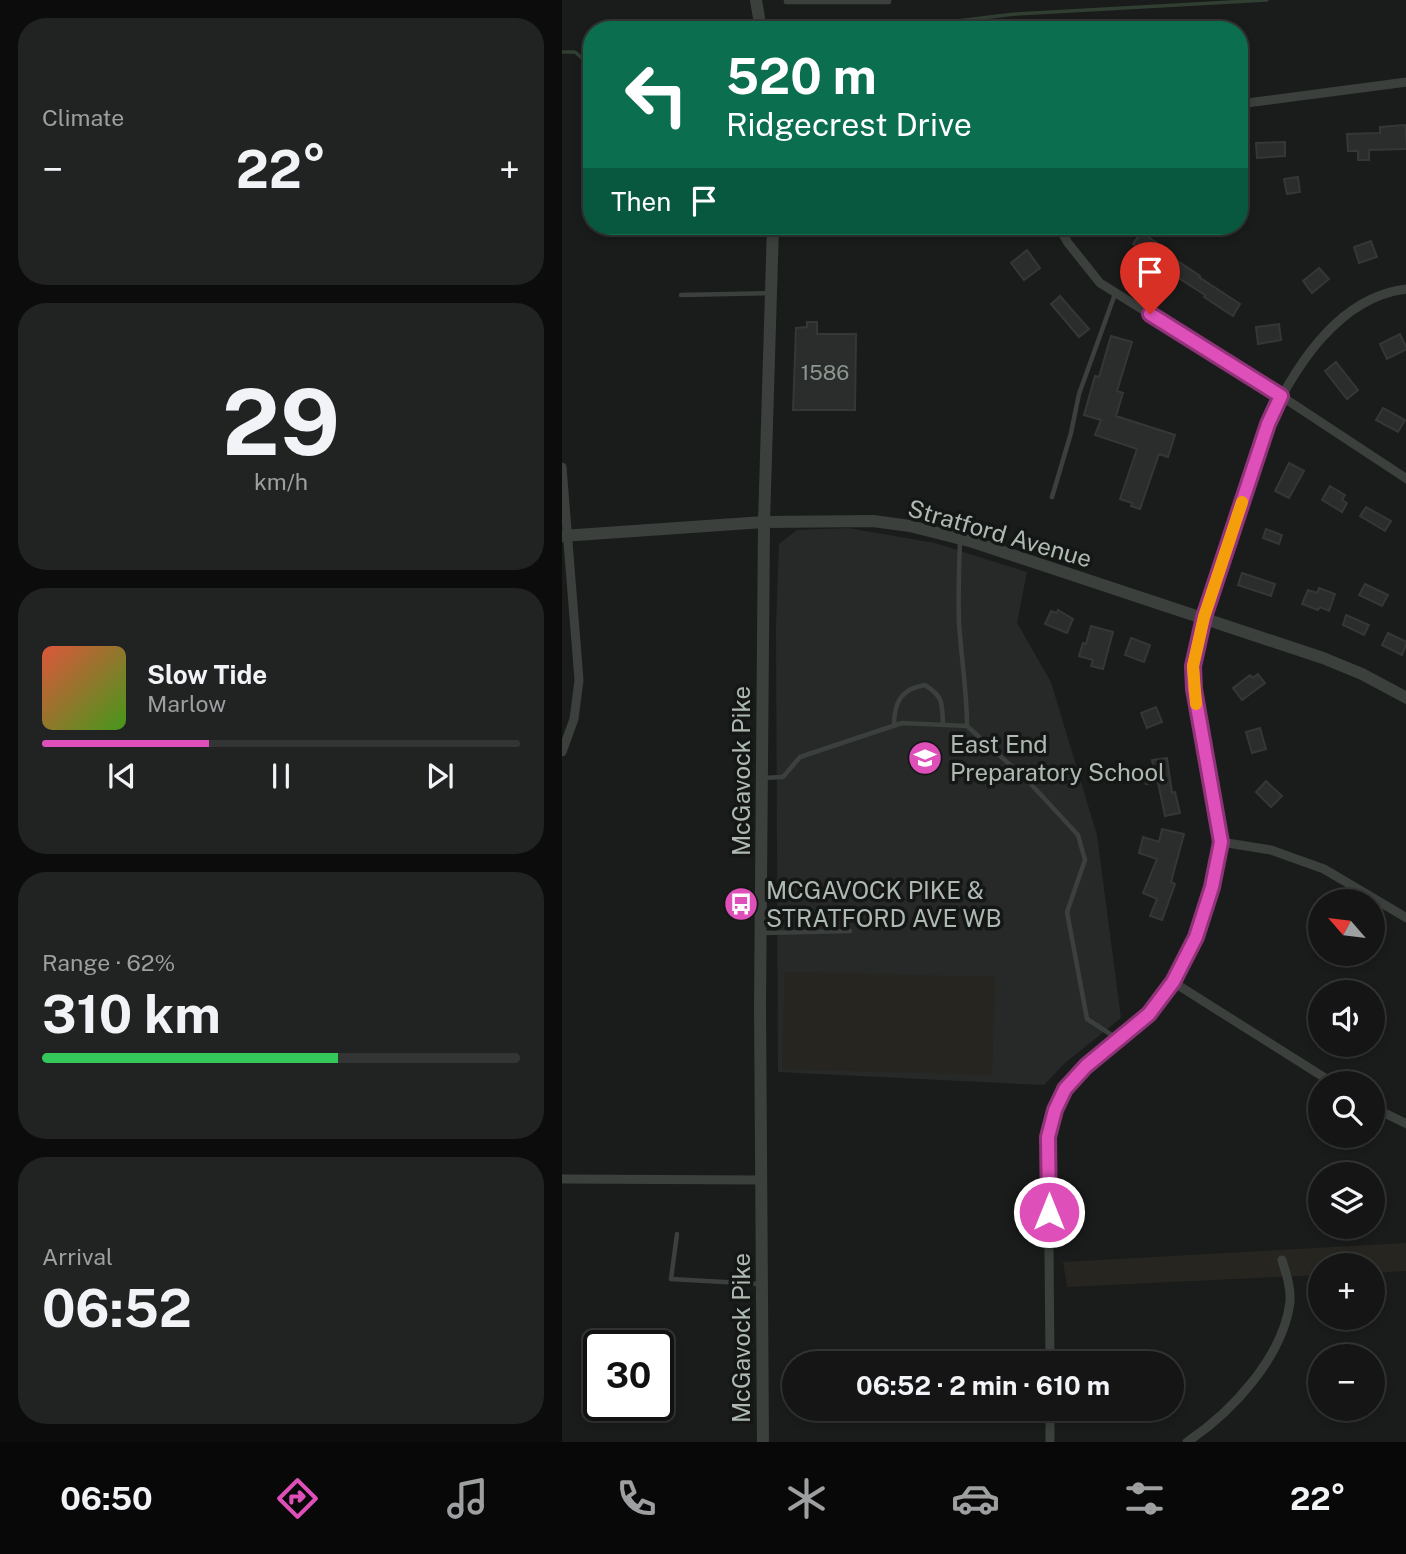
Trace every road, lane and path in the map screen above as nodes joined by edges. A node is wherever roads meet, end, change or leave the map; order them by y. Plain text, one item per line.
1 (756, 0) edge
2 (785, 0) edge
3 (889, 0) edge
4 (760, 21) edge
5 (1406, 82) edge
6 (1248, 103) edge
7 (773, 235) edge
8 (1063, 235) edge
9 (1406, 289) edge
10 (771, 293) junction
11 (1116, 293) junction
12 (681, 295) dead end
13 (1281, 396) junction
14 (562, 467) edge
15 (1406, 479) edge
16 (1052, 497) dead end
17 (764, 522) junction
18 (565, 536) edge
19 (960, 539) junction
20 (1204, 617) junction
21 (1406, 698) edge
22 (943, 725) junction
23 (894, 726) junction
24 (967, 726) junction
25 (562, 752) edge
26 (762, 778) junction
27 (1221, 842) junction
28 (1406, 918) edge
29 (850, 931) dead end
30 (762, 933) junction
31 (1173, 982) junction
32 (1118, 1040) junction
33 (1314, 1071) edge
34 (1385, 1114) edge
35 (1406, 1124) edge
36 (562, 1179) edge
37 (760, 1180) junction
38 (677, 1234) dead end
39 (1282, 1260) dead end
40 (763, 1284) junction
41 (1050, 1351) edge
42 (1050, 1421) edge
43 (763, 1442) edge
44 (1050, 1442) edge
45 (1187, 1442) edge

1 - 4 street
2 - 3 lane
5 - 6 street
7 - 10 street, McGavock Pike
8 - 11 street
9 - 13 street
10 - 12 lane
10 - 17 street, McGavock Pike
11 - 13 street
11 - 16 lane
13 - 15 street
13 - 20 street
14 - 18 street
17 - 18 street, Stratford Avenue
17 - 19 street, Stratford Avenue
17 - 26 street, McGavock Pike
18 - 25 street
19 - 20 street, Stratford Avenue
19 - 24 lane
20 - 21 street, Stratford Avenue
20 - 27 street
22 - 23 lane
22 - 23 lane
22 - 24 lane
23 - 26 lane
24 - 32 lane
26 - 30 street, McGavock Pike
27 - 28 street
27 - 31 street
29 - 30 lane
30 - 37 street, McGavock Pike
31 - 32 street
31 - 33 street
32 - 41 street
34 - 35 street
36 - 37 street
37 - 40 street, McGavock Pike
38 - 40 lane
39 - 45 street
40 - 43 street, McGavock Pike
42 - 44 street

